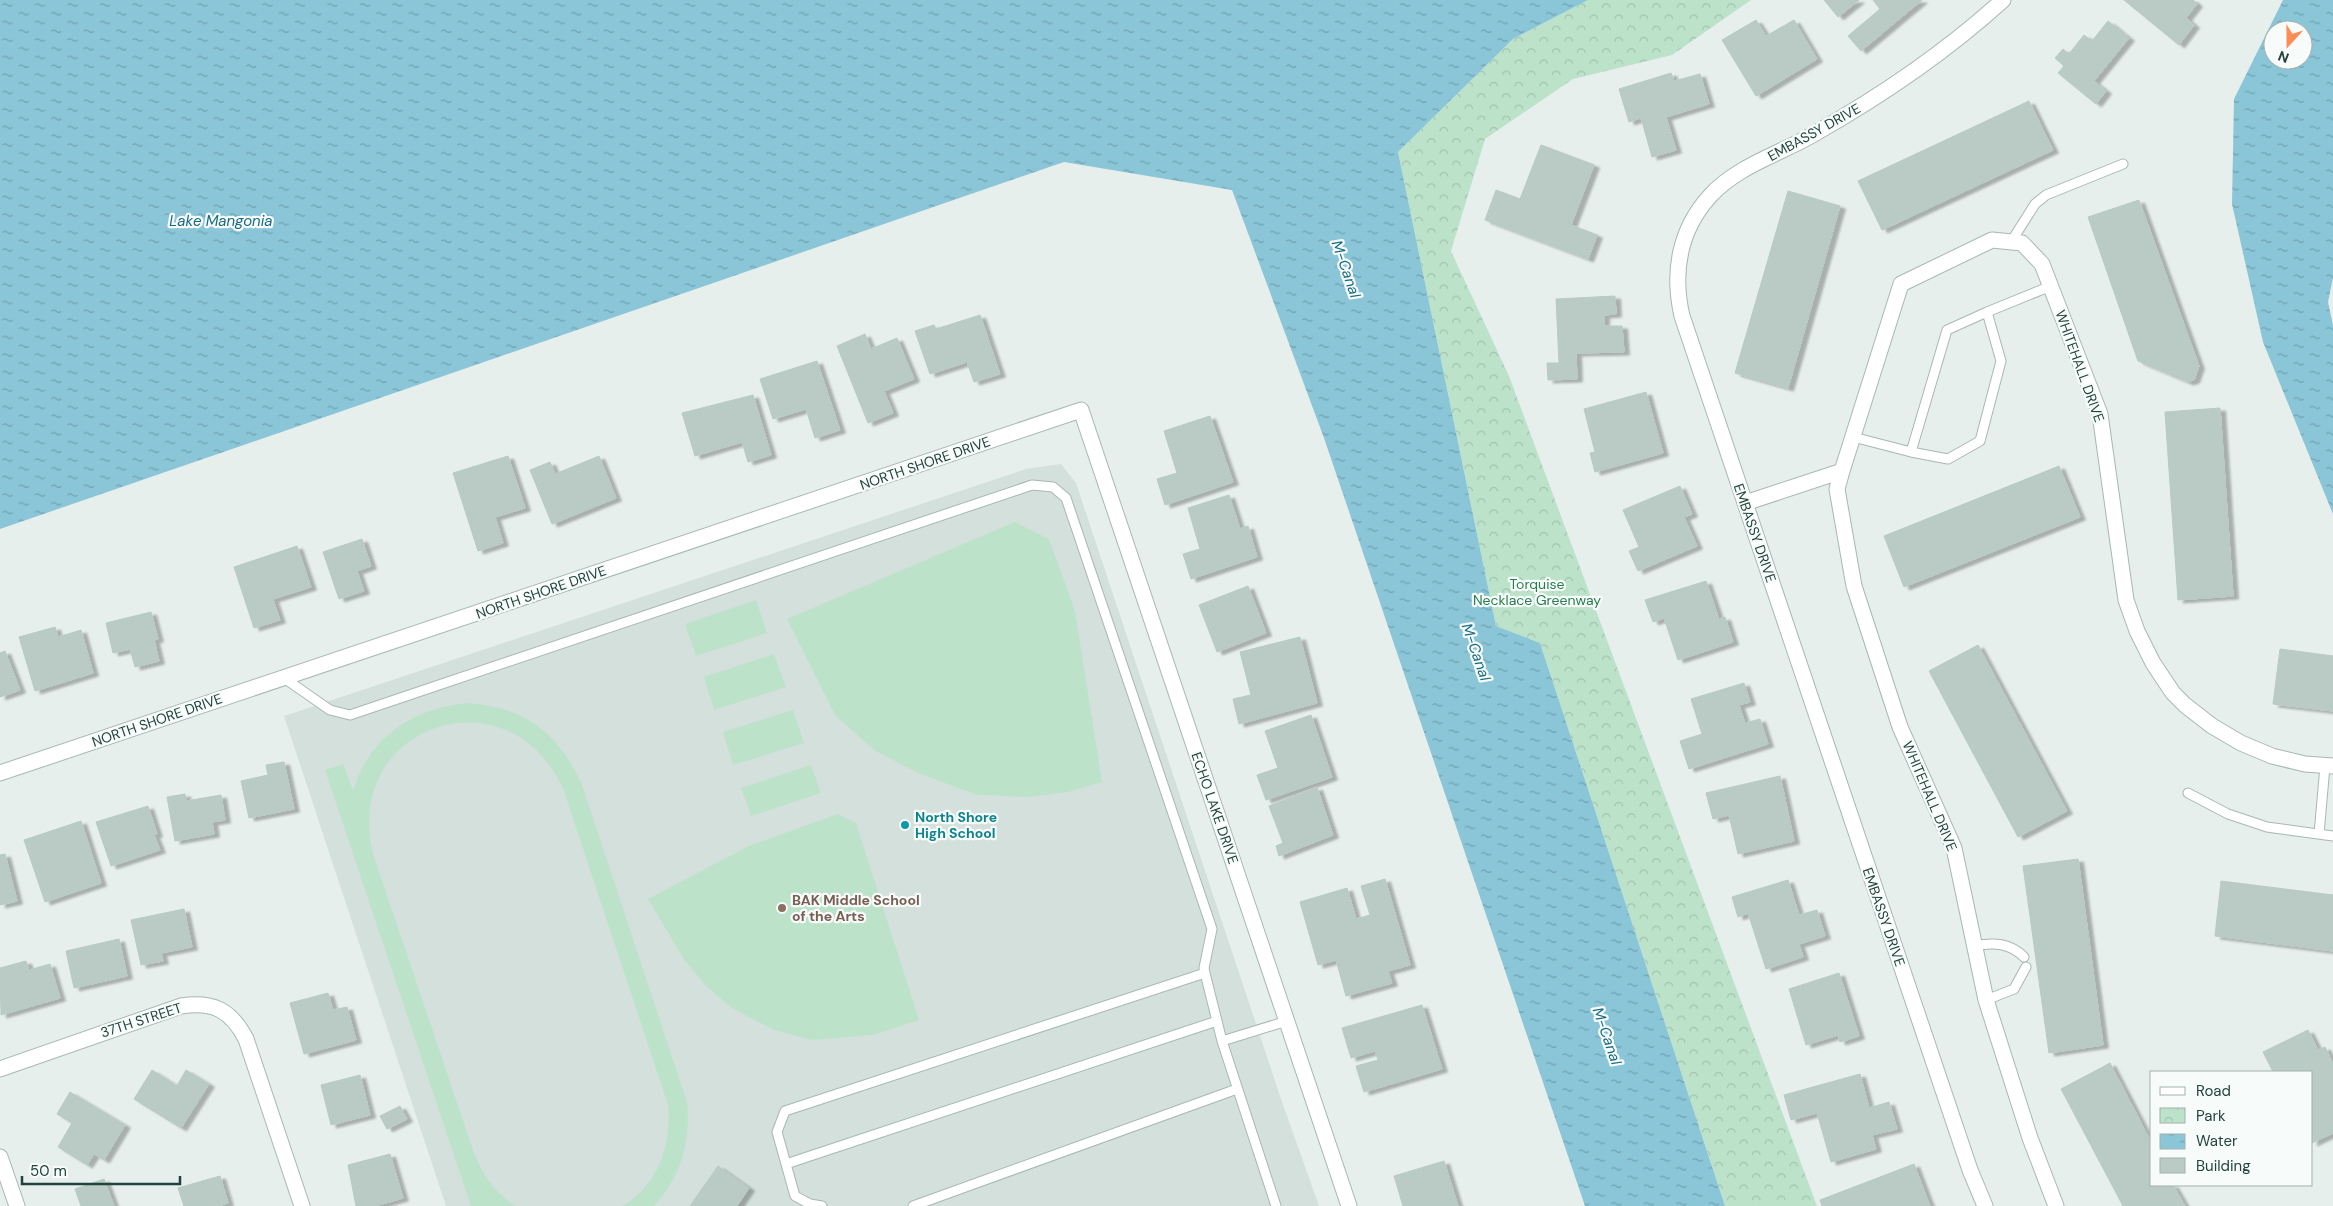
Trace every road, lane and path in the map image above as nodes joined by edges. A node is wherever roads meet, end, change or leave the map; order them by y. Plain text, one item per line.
1 (2003, 0) edge
2 (2123, 164) dead end
3 (2011, 242) junction
4 (2051, 286) junction
5 (1987, 312) junction
6 (1081, 410) joint
7 (1853, 437) junction
8 (1911, 452) junction
9 (1842, 471) junction
10 (1745, 503) junction
11 (284, 678) junction
12 (2329, 766) edge
13 (0, 773) edge
14 (2188, 793) dead end
15 (2319, 834) junction
16 (2333, 836) edge
17 (1974, 946) junction
18 (2024, 957) dead end
19 (2026, 967) dead end
20 (1205, 973) junction
21 (1986, 1000) junction
22 (1217, 1021) junction
23 (1287, 1021) junction
24 (1222, 1041) junction
25 (0, 1069) edge
26 (1238, 1089) junction
27 (0, 1157) edge
28 (786, 1164) junction
29 (17, 1206) edge
30 (302, 1206) edge
31 (822, 1206) edge
32 (913, 1206) edge
33 (1276, 1206) edge
34 (1349, 1206) edge
35 (1985, 1206) edge
36 (2056, 1206) edge

1 - 10 street, EMBASSY DRIVE
2 - 3 lane
3 - 4 street, WHITEHALL DRIVE
3 - 7 street, WHITEHALL DRIVE
4 - 5 lane
4 - 12 street, WHITEHALL DRIVE
5 - 8 lane
5 - 8 lane
6 - 11 street, NORTH SHORE DRIVE
6 - 23 street, ECHO LAKE DRIVE
7 - 8 lane
7 - 9 street, WHITEHALL DRIVE
9 - 10 street
9 - 17 street, WHITEHALL DRIVE
10 - 35 street, EMBASSY DRIVE
11 - 13 street, NORTH SHORE DRIVE
11 - 20 lane
12 - 15 lane
14 - 15 lane
15 - 16 lane
17 - 18 lane
17 - 21 street, WHITEHALL DRIVE
19 - 21 lane
20 - 22 lane
20 - 28 lane
21 - 36 street, WHITEHALL DRIVE
22 - 24 lane
22 - 28 lane
23 - 24 lane
23 - 34 street, ECHO LAKE DRIVE
24 - 26 lane
25 - 30 street, 37TH STREET
26 - 32 lane
26 - 33 lane
27 - 29 street
28 - 31 lane

